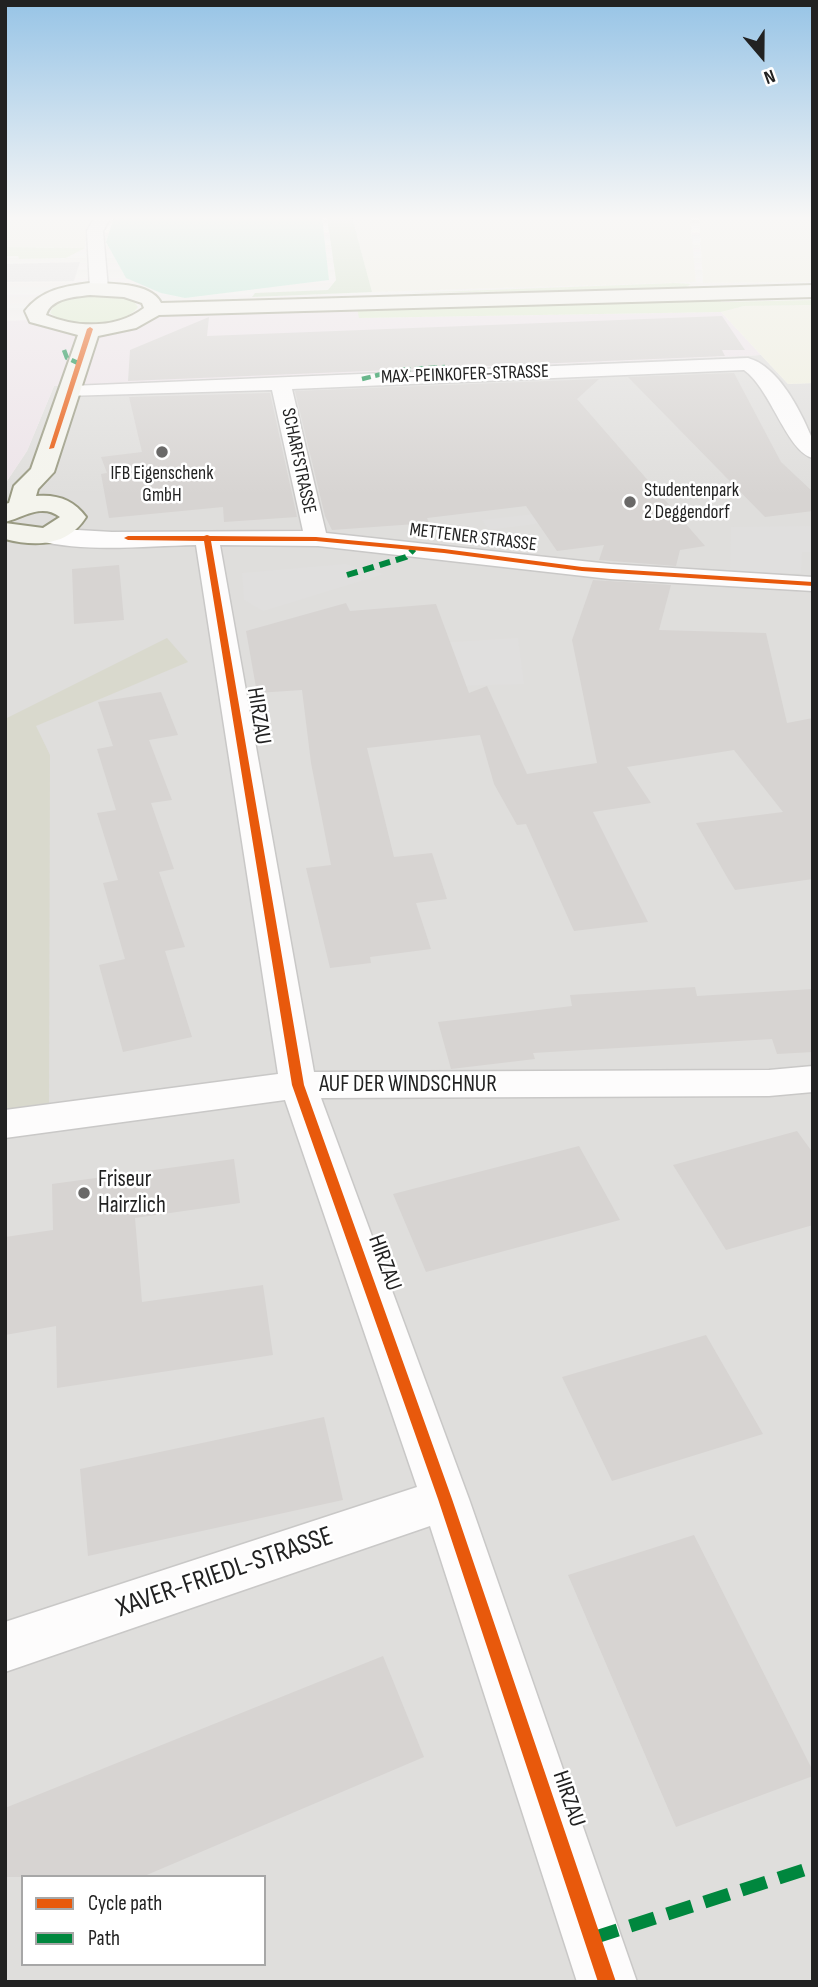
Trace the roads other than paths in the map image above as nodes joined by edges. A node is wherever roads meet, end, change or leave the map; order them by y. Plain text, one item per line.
1 (27, 310) edge
2 (153, 310) edge
3 (90, 329) junction
4 (281, 383) junction
5 (71, 392) junction
6 (813, 452) edge
7 (42, 472) junction
8 (47, 504) junction
9 (11, 525) edge
10 (69, 525) junction
11 (43, 535) junction
12 (207, 537) junction
13 (128, 538) junction
14 (316, 539) junction
15 (813, 584) edge
16 (813, 1079) edge
17 (298, 1085) junction
18 (5, 1124) edge
19 (445, 1499) junction
20 (5, 1647) edge
21 (607, 1982) edge

1 - 3 main road
2 - 3 main road
3 - 5 main road
4 - 5 street, MAX-PEINKOFER-STRASSE
4 - 6 street, MAX-PEINKOFER-STRASSE
4 - 14 street, SCHARFSTRASSE
5 - 7 main road
7 - 8 main road
7 - 9 main road
8 - 9 main road
8 - 10 main road
9 - 11 main road
10 - 11 main road
10 - 13 street, METTENER STRASSE
11 - 13 street, METTENER STRASSE
12 - 13 street, METTENER STRASSE
12 - 14 street, METTENER STRASSE
12 - 17 street, HIRZAU
14 - 15 street, METTENER STRASSE
16 - 17 street, AUF DER WINDSCHNUR
17 - 18 street, AUF DER WINDSCHNUR
17 - 19 street, HIRZAU
19 - 20 street, XAVER-FRIEDL-STRASSE
19 - 21 street, HIRZAU

